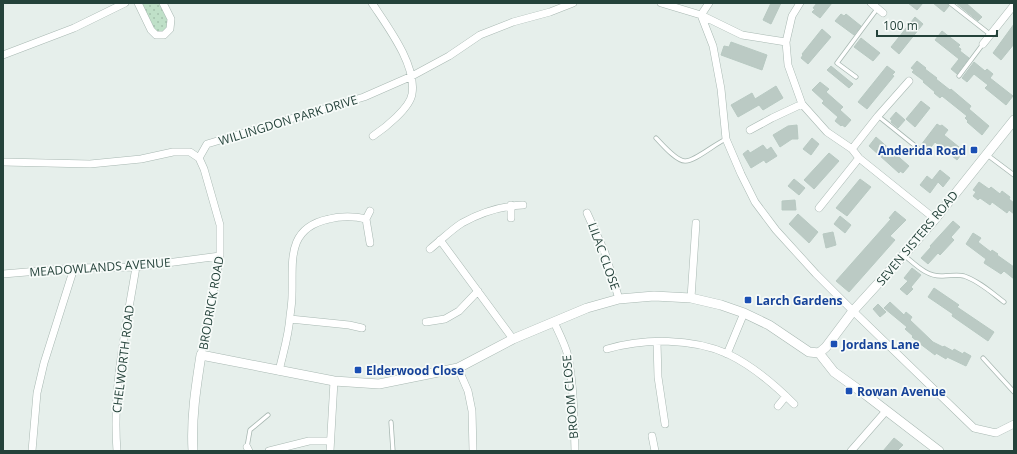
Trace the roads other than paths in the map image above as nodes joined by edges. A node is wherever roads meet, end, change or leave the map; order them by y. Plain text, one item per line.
1 (125, 3) edge
2 (138, 3) edge
3 (164, 3) edge
4 (372, 3) edge
5 (573, 3) edge
6 (661, 3) edge
7 (709, 3) edge
8 (800, 3) edge
9 (871, 3) edge
10 (950, 3) edge
11 (1014, 5) edge
12 (880, 11) joint
13 (701, 15) junction
14 (991, 35) junction
15 (786, 42) junction
16 (984, 44) joint
17 (3, 55) edge
18 (412, 76) junction
19 (959, 76) dead end
20 (856, 77) dead end
21 (909, 81) dead end
22 (802, 104) junction
23 (878, 116) junction
24 (1014, 120) edge
25 (750, 130) dead end
26 (373, 136) dead end
27 (656, 138) dead end
28 (726, 139) junction
29 (852, 149) junction
30 (924, 153) dead end
31 (986, 154) junction
32 (199, 158) junction
33 (859, 158) junction
34 (3, 162) edge
35 (1014, 175) edge
36 (511, 205) junction
37 (522, 205) dead end
38 (819, 208) dead end
39 (370, 211) dead end
40 (588, 213) dead end
41 (511, 218) dead end
42 (366, 219) junction
43 (935, 219) junction
44 (696, 223) dead end
45 (440, 240) junction
46 (370, 243) dead end
47 (430, 249) dead end
48 (904, 255) junction
49 (220, 256) junction
50 (136, 267) junction
51 (74, 268) junction
52 (3, 274) edge
53 (478, 291) junction
54 (691, 298) junction
55 (619, 299) junction
56 (1004, 302) dead end
57 (853, 311) junction
58 (744, 313) junction
59 (352, 317) dead end
60 (290, 319) junction
61 (426, 322) dead end
62 (554, 322) junction
63 (349, 325) junction
64 (362, 328) dead end
65 (513, 339) junction
66 (657, 342) junction
67 (607, 349) dead end
68 (819, 353) junction
69 (727, 354) junction
70 (201, 355) junction
71 (983, 358) dead end
72 (458, 368) junction
73 (280, 371) junction
74 (334, 381) junction
75 (1014, 392) edge
76 (786, 396) junction
77 (794, 404) dead end
78 (778, 406) dead end
79 (886, 411) junction
80 (268, 415) dead end
81 (391, 422) dead end
82 (665, 424) dead end
83 (1014, 424) edge
84 (652, 436) dead end
85 (330, 441) junction
86 (248, 449) edge
87 (32, 451) edge
88 (117, 451) edge
89 (193, 451) edge
90 (269, 451) edge
91 (330, 451) edge
92 (392, 451) edge
93 (473, 451) edge
94 (575, 451) edge
95 (655, 451) edge
96 (851, 451) edge
97 (939, 451) edge

1 - 17 street
2 - 3 street
4 - 18 street
5 - 18 street, WILLINGDON PARK DRIVE
6 - 13 street
7 - 13 street
8 - 15 street
9 - 12 street
10 - 14 lane
11 - 14 street
12 - 20 lane
13 - 15 street
13 - 28 street
14 - 16 street
15 - 22 street
16 - 19 lane
18 - 26 street
18 - 32 street, WILLINGDON PARK DRIVE
21 - 23 street
22 - 25 street
22 - 29 street
23 - 29 street
23 - 30 lane
24 - 31 street, SEVEN SISTERS ROAD
27 - 28 lane
28 - 57 street
29 - 33 street
31 - 35 lane
31 - 43 street, SEVEN SISTERS ROAD
32 - 34 street
32 - 49 street, BRODRICK ROAD
33 - 38 street
33 - 43 street
36 - 37 street
36 - 41 street
36 - 45 street
39 - 42 street
40 - 55 street, LILAC CLOSE
42 - 46 street
42 - 60 street
43 - 48 street, SEVEN SISTERS ROAD
44 - 54 street
45 - 47 street
45 - 53 street
48 - 56 lane
48 - 57 street, SEVEN SISTERS ROAD
49 - 50 street, MEADOWLANDS AVENUE
49 - 70 street, BRODRICK ROAD
50 - 51 street, MEADOWLANDS AVENUE
50 - 88 street, CHELWORTH ROAD
51 - 52 street, MEADOWLANDS AVENUE
51 - 87 street
53 - 61 street
53 - 65 street
54 - 55 street
54 - 58 street
55 - 62 street
57 - 68 street, SEVEN SISTERS ROAD
57 - 83 street
58 - 68 street
58 - 69 street
59 - 63 street
60 - 63 street
60 - 73 street
62 - 65 street
62 - 94 street, BROOM CLOSE
63 - 64 street
65 - 72 street
66 - 67 street
66 - 69 street
66 - 82 street
68 - 79 street
69 - 76 street
70 - 73 street
70 - 89 street, BRODRICK ROAD
71 - 75 lane
72 - 74 street
72 - 93 street
73 - 74 street
74 - 85 street
76 - 77 street
76 - 78 street
79 - 96 street
79 - 97 street
80 - 86 lane
81 - 92 lane
84 - 95 street
85 - 90 street
85 - 91 street

